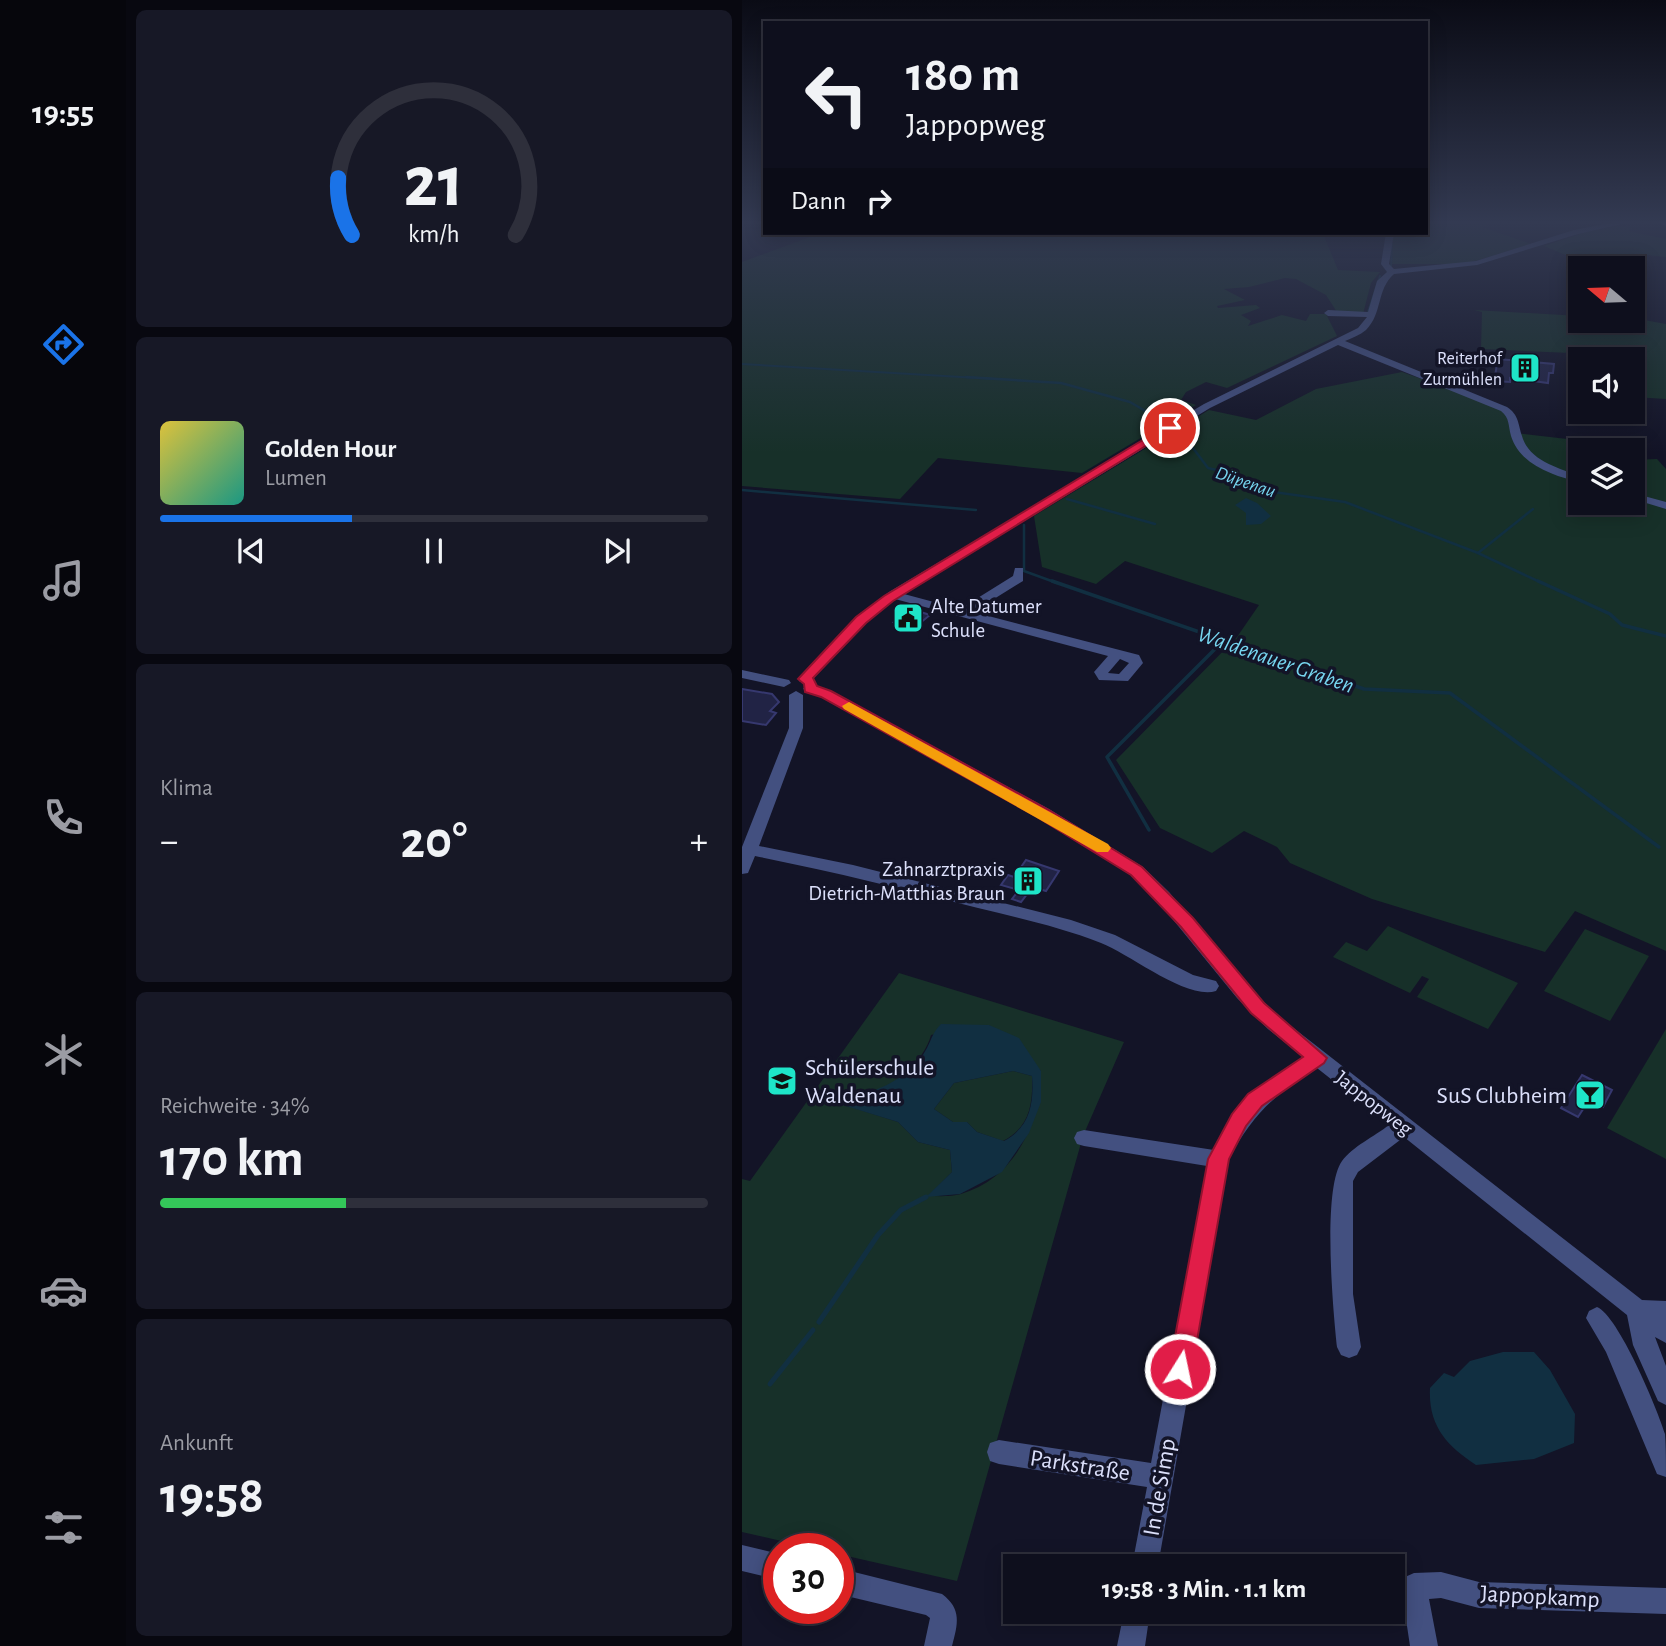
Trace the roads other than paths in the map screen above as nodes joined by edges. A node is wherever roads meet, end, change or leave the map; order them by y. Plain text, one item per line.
1 (1376, 299) edge
2 (1328, 313) dead end
3 (1372, 315) junction
4 (1339, 342) junction
5 (1568, 475) edge
6 (1645, 500) edge
7 (1666, 506) edge
8 (1019, 571) dead end
9 (893, 595) junction
10 (961, 614) junction
11 (1117, 654) dead end
12 (742, 674) edge
13 (803, 687) junction
14 (750, 849) junction
15 (742, 869) edge
16 (1210, 986) dead end
17 (1317, 1058) junction
18 (1403, 1126) junction
19 (1084, 1138) dead end
20 (1219, 1159) junction
21 (1637, 1310) junction
22 (1666, 1311) edge
23 (1597, 1318) dead end
24 (1666, 1332) edge
25 (1349, 1347) dead end
26 (1666, 1393) edge
27 (999, 1452) dead end
28 (1666, 1465) edge
29 (1160, 1477) junction
30 (1147, 1554) edge
31 (742, 1558) edge
32 (763, 1563) edge
33 (854, 1585) edge
34 (1666, 1601) edge
35 (1135, 1624) edge
36 (938, 1646) edge
37 (1131, 1646) edge
38 (1424, 1646) edge

1 - 3 street
2 - 3 street
3 - 4 street
4 - 5 street
4 - 9 street
6 - 7 street
8 - 10 street
9 - 10 street
9 - 13 street
10 - 11 street
12 - 13 street
13 - 14 street
13 - 17 street, Jappopweg
14 - 15 street
14 - 16 street
17 - 18 street, Jappopweg
17 - 20 street, In de Simp
18 - 21 street, Jappopweg
18 - 25 street
19 - 20 street
20 - 29 street, In de Simp
21 - 22 street
21 - 24 street, Jappopweg
21 - 26 street
23 - 28 street
27 - 29 street, Parkstraße
29 - 30 street, In de Simp
31 - 32 street
33 - 36 street
34 - 38 street, Jappopkamp
35 - 37 street

